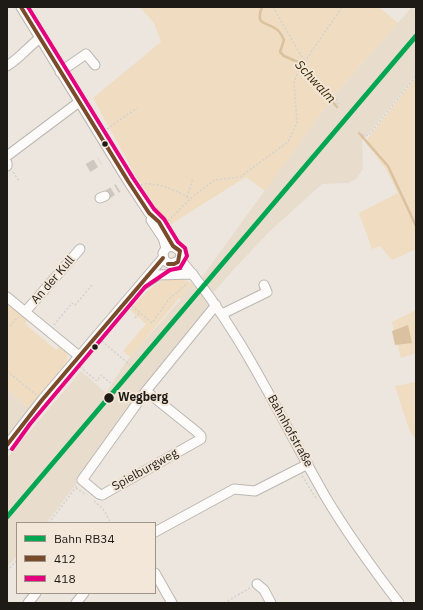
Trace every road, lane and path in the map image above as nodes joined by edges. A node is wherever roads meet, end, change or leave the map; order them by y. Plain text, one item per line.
1 (21, 7) edge
2 (273, 7) edge
3 (342, 7) edge
4 (40, 38) junction
5 (303, 62) junction
6 (95, 65) dead end
7 (7, 66) edge
8 (60, 72) junction
9 (416, 76) edge
10 (79, 102) junction
11 (338, 107) dead end
12 (137, 108) dead end
13 (359, 132) dead end
14 (98, 134) junction
15 (7, 156) edge
16 (8, 166) edge
17 (192, 178) dead end
18 (19, 180) dead end
19 (132, 189) junction
20 (187, 197) junction
21 (190, 199) junction
22 (149, 213) junction
23 (163, 226) junction
24 (170, 247) junction
25 (80, 249) dead end
26 (180, 259) junction
27 (165, 261) junction
28 (194, 276) junction
29 (93, 284) dead end
30 (264, 285) dead end
31 (7, 297) edge
32 (128, 298) junction
33 (216, 305) junction
34 (24, 311) junction
35 (140, 312) junction
36 (222, 314) junction
37 (135, 318) dead end
38 (7, 329) edge
39 (49, 331) junction
40 (96, 336) junction
41 (76, 359) junction
42 (130, 364) dead end
43 (7, 371) edge
44 (113, 384) dead end
45 (146, 391) junction
46 (42, 400) junction
47 (7, 445) edge
48 (308, 464) junction
49 (87, 496) dead end
50 (93, 501) dead end
51 (50, 522) edge
52 (110, 522) edge
53 (156, 531) edge
54 (16, 561) edge
55 (7, 571) edge
56 (156, 575) edge
57 (256, 584) joint
58 (35, 594) edge
59 (83, 594) edge
60 (395, 602) edge
61 (28, 603) edge
62 (76, 603) edge
63 (172, 603) edge
64 (224, 603) edge
65 (271, 603) edge

1 - 4 street, Bahnhofstraße
2 - 5 path
3 - 5 path
4 - 7 street
4 - 8 street, Bahnhofstraße
5 - 11 path
5 - 21 path
6 - 8 street
8 - 10 street, Bahnhofstraße
9 - 13 path
10 - 14 street, Bahnhofstraße
10 - 15 street
12 - 14 path
14 - 19 street, Bahnhofstraße
16 - 18 path
17 - 20 path
19 - 20 path
19 - 22 street, Bahnhofstraße
20 - 21 path
21 - 23 path
22 - 23 street, Bahnhofstraße
22 - 24 street, Bahnhofstraße
23 - 24 street, Bahnhofstraße
24 - 26 street, Bahnhofstraße
24 - 27 street
25 - 34 street, An der Kull
26 - 27 street
26 - 28 street, Bahnhofstraße
27 - 32 street
28 - 32 street
28 - 33 street, Bahnhofstraße
28 - 35 path
29 - 39 path
30 - 36 street
31 - 34 street, An der Kull
32 - 35 path
32 - 40 street
33 - 36 street, Bahnhofstraße
33 - 45 street, Spielburgweg
34 - 38 path
34 - 39 street, An der Kull
35 - 37 path
36 - 48 street, Bahnhofstraße
39 - 41 street, An der Kull
40 - 41 street
40 - 42 path
41 - 44 path
41 - 46 street
43 - 46 path
45 - 45 street, Spielburgweg
46 - 47 street
48 - 53 street
48 - 60 street, Bahnhofstraße
49 - 51 path
50 - 52 path
54 - 55 path
56 - 63 street
57 - 64 path
57 - 65 street
58 - 61 street
59 - 62 street

